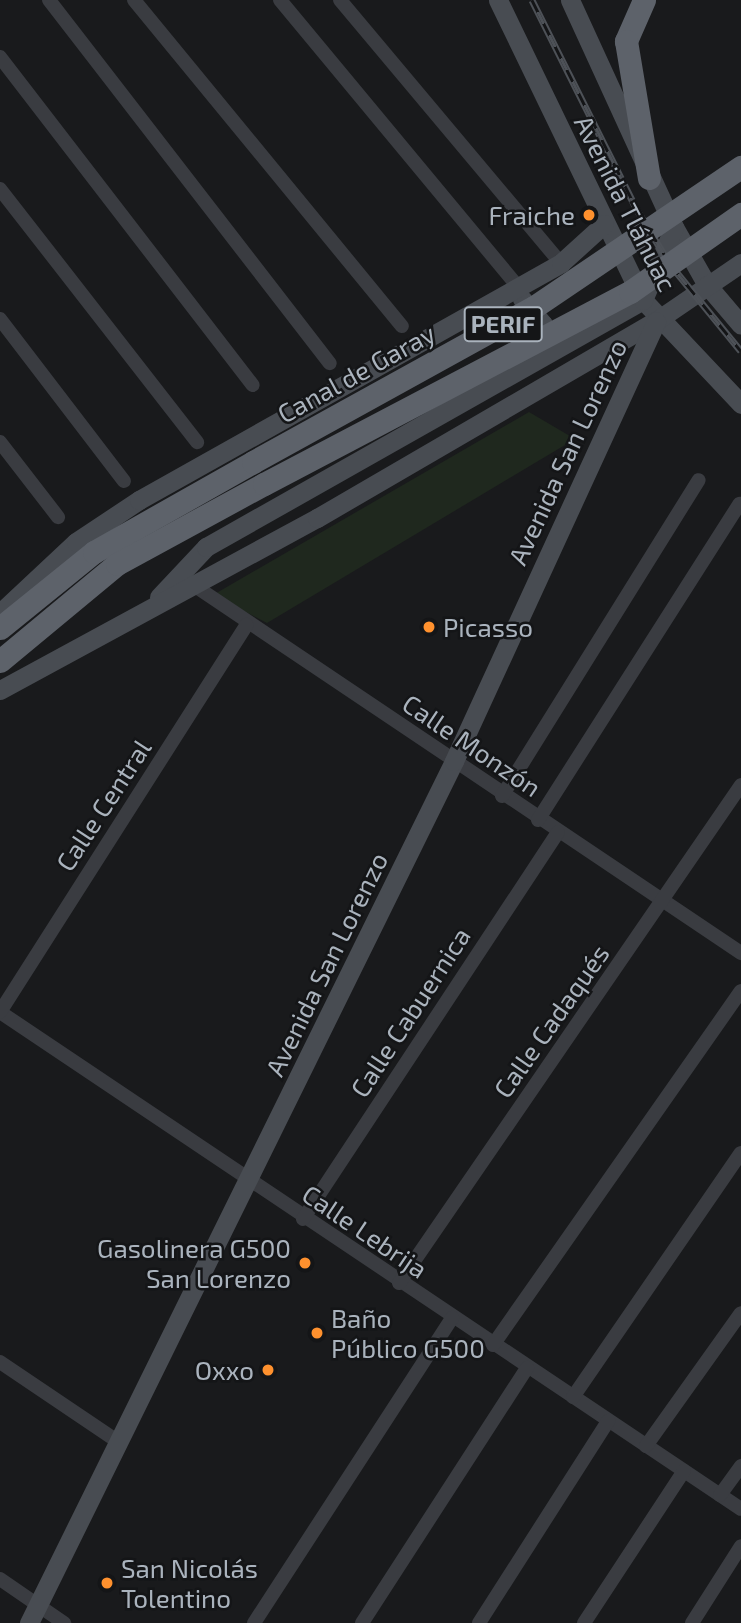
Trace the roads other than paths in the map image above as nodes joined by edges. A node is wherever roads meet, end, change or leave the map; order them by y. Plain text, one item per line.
1 (49, 0) edge
2 (134, 0) edge
3 (280, 0) edge
4 (340, 0) edge
5 (498, 0) edge
6 (570, 0) edge
7 (640, 5) edge
8 (0, 57) edge
9 (741, 167) edge
10 (649, 178) junction
11 (0, 189) edge
12 (741, 214) edge
13 (604, 225) junction
14 (674, 227) junction
15 (561, 263) junction
16 (741, 263) edge
17 (708, 285) junction
18 (512, 292) junction
19 (643, 300) junction
20 (0, 319) edge
21 (656, 321) junction
22 (741, 325) edge
23 (402, 326) dead end
24 (536, 360) junction
25 (330, 363) dead end
26 (253, 385) dead end
27 (741, 404) edge
28 (0, 442) edge
29 (197, 442) dead end
30 (699, 480) dead end
31 (124, 481) dead end
32 (739, 503) dead end
33 (58, 517) dead end
34 (185, 580) junction
35 (0, 612) edge
36 (247, 625) junction
37 (0, 628) edge
38 (0, 661) edge
39 (0, 690) edge
40 (454, 761) junction
41 (741, 785) edge
42 (502, 796) junction
43 (538, 820) junction
44 (558, 833) junction
45 (665, 901) junction
46 (741, 953) edge
47 (741, 991) edge
48 (0, 1012) edge
49 (741, 1153) edge
50 (248, 1183) junction
51 (303, 1219) junction
52 (399, 1283) junction
53 (741, 1313) edge
54 (452, 1318) junction
55 (493, 1345) junction
56 (0, 1363) edge
57 (527, 1368) junction
58 (573, 1397) junction
59 (608, 1421) junction
60 (117, 1441) junction
61 (646, 1446) junction
62 (741, 1466) edge
63 (684, 1471) junction
64 (720, 1495) junction
65 (741, 1508) edge
66 (741, 1546) edge
67 (0, 1579) edge
68 (38, 1604) junction
69 (29, 1623) edge
70 (64, 1623) edge
71 (254, 1623) edge
72 (362, 1623) edge
73 (479, 1623) edge
74 (584, 1623) edge
75 (692, 1623) edge

1 - 25 street
2 - 23 street
3 - 18 street
4 - 15 street
5 - 13 main road, Avenida Tláhuac
6 - 10 main road, Avenida Tláhuac
7 - 10 highway
8 - 26 street
9 - 37 highway, Canal de Garay / PERIF, bridge
10 - 14 main road, Avenida Tláhuac
11 - 29 street
12 - 38 highway, Canal de Garay / PERIF, bridge
13 - 15 main road
13 - 19 main road, Avenida Tláhuac
14 - 17 main road, Avenida Tláhuac
14 - 19 main road
15 - 18 main road
16 - 17 main road
17 - 21 main road
17 - 22 main road, Avenida Tláhuac
18 - 24 main road
18 - 35 main road
19 - 21 main road, Avenida Tláhuac
19 - 24 main road
20 - 31 street
21 - 27 main road, Avenida Tláhuac
21 - 34 main road
21 - 40 main road, Avenida San Lorenzo
24 - 34 main road
28 - 33 street
30 - 42 street
32 - 43 street
34 - 36 street, Calle Monzón
34 - 39 main road
36 - 40 street, Calle Monzón
36 - 48 street, Calle Central
40 - 42 street, Calle Monzón
40 - 50 main road, Avenida San Lorenzo
41 - 45 street, Calle Cadaqués
42 - 43 street, Calle Monzón
43 - 44 street, Calle Monzón
44 - 45 street, Calle Monzón
44 - 51 street, Calle Cabuernica
45 - 46 street, Calle Monzón
45 - 52 street, Calle Cadaqués
47 - 55 street
48 - 50 street, Calle Lebrija
49 - 58 street
50 - 51 street, Calle Lebrija
50 - 60 main road, Avenida San Lorenzo
51 - 52 street, Calle Lebrija
52 - 54 street, Calle Lebrija
53 - 61 street
54 - 55 street, Calle Lebrija
54 - 71 street
55 - 57 street, Calle Lebrija
56 - 60 street
57 - 58 street, Calle Lebrija
57 - 72 street
58 - 59 street, Calle Lebrija
59 - 61 street, Calle Lebrija
59 - 73 street
60 - 68 main road, Avenida San Lorenzo
61 - 63 street, Calle Lebrija
62 - 64 street
63 - 64 street, Calle Lebrija
63 - 74 street
64 - 65 street, Calle Lebrija
66 - 75 street
67 - 68 street
68 - 69 main road, Avenida San Lorenzo
68 - 70 street

